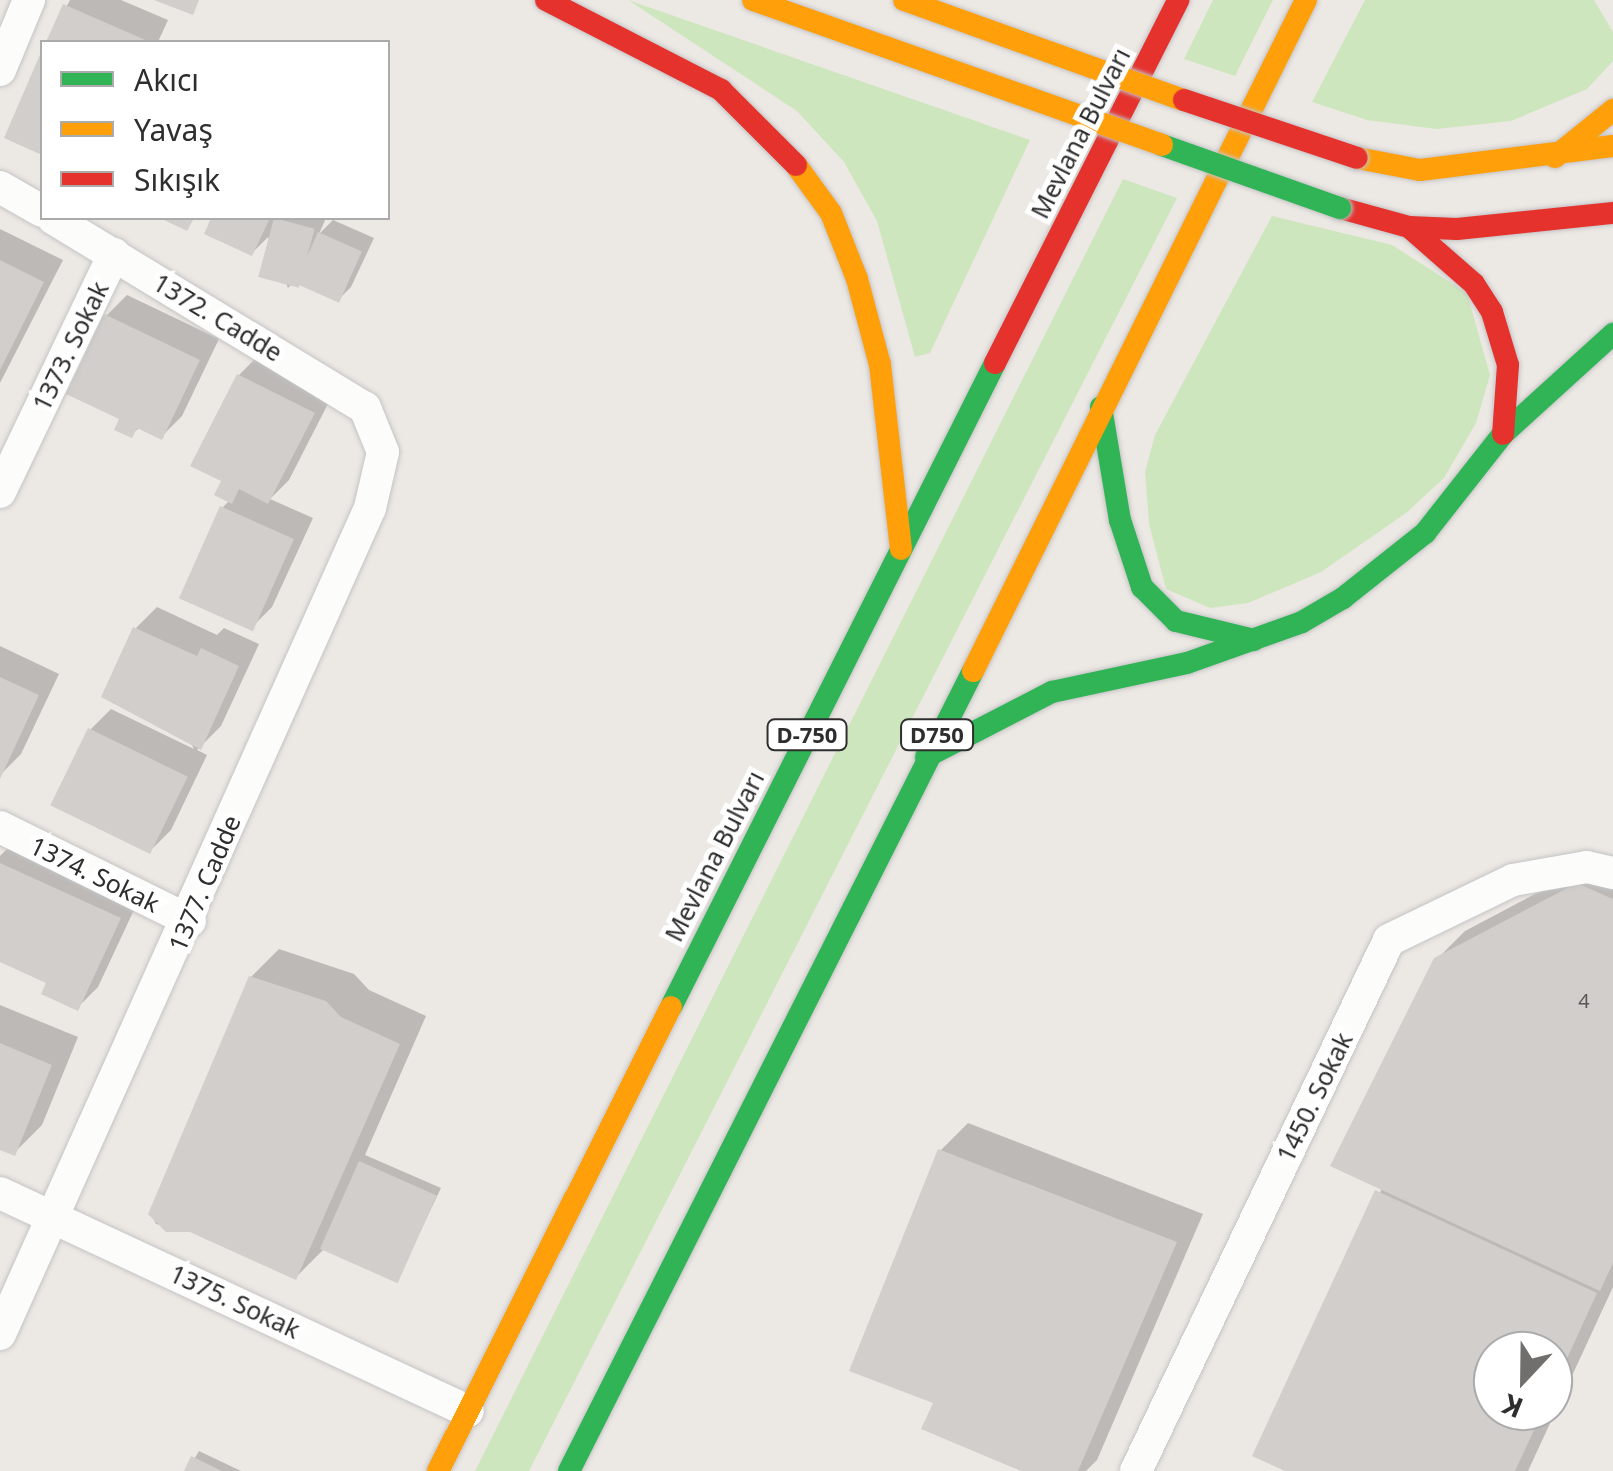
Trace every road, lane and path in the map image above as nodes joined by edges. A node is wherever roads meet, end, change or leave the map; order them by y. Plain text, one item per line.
1 (29, 0) edge
2 (546, 0) edge
3 (753, 0) edge
4 (904, 0) edge
5 (1178, 0) edge
6 (1306, 0) edge
7 (0, 70) edge
8 (1613, 110) edge
9 (1613, 146) edge
10 (1555, 156) junction
11 (0, 187) edge
12 (40, 210) edge
13 (1613, 213) edge
14 (56, 220) edge
15 (1409, 226) junction
16 (114, 254) junction
17 (1613, 334) edge
18 (1101, 407) junction
19 (376, 424) joint
20 (1503, 434) junction
21 (0, 492) edge
22 (901, 549) junction
23 (1257, 640) junction
24 (926, 757) junction
25 (0, 827) edge
26 (1613, 873) edge
27 (190, 921) junction
28 (0, 1193) edge
29 (53, 1215) junction
30 (0, 1334) edge
31 (468, 1410) junction
32 (438, 1471) edge
33 (568, 1471) edge
34 (1136, 1471) edge

1 - 7 street
2 - 22 main road
3 - 15 main road, bridge
4 - 10 main road, bridge
5 - 22 main road, Mevlana Bulvarı / D-750
6 - 18 main road, D750
8 - 10 main road
9 - 10 main road
11 - 12 street
13 - 15 main road
14 - 16 street, 1372. Cadde
15 - 20 main road
16 - 19 street, 1372. Cadde
16 - 21 street, 1373. Sokak
17 - 20 main road
18 - 23 main road
18 - 24 main road, D750
19 - 27 street, 1377. Cadde
20 - 23 main road
22 - 31 main road, Mevlana Bulvarı / D-750
23 - 24 main road
24 - 33 main road, D750
25 - 27 street, 1374. Sokak
26 - 34 street, 1450. Sokak
27 - 29 street, 1377. Cadde
28 - 29 street, 1375. Sokak
29 - 30 street, 1377. Cadde
29 - 31 street, 1375. Sokak
31 - 32 main road, Mevlana Bulvarı / D-750

